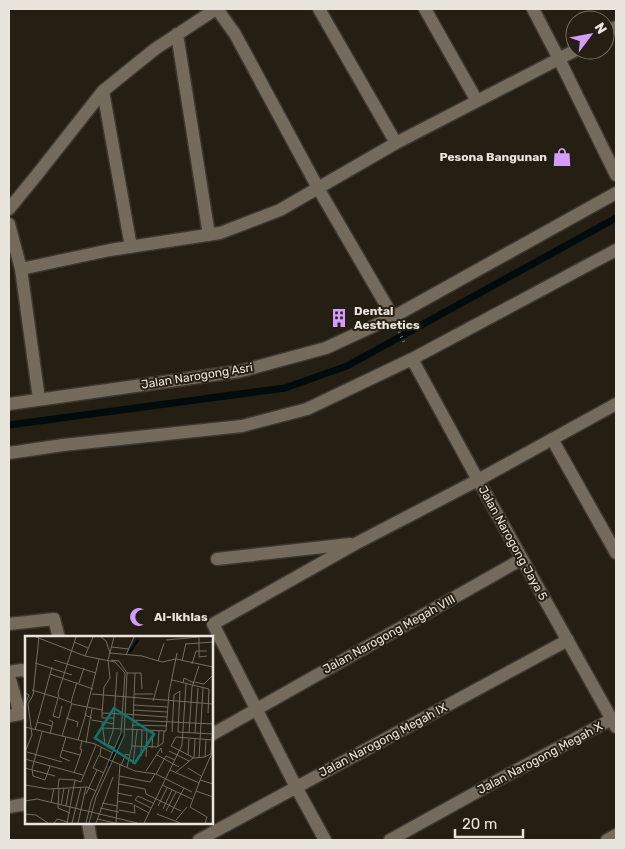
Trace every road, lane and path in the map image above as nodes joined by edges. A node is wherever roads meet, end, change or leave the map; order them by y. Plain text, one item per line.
1 (216, 9) edge
2 (319, 9) edge
3 (425, 9) edge
4 (533, 9) edge
5 (177, 34) junction
6 (565, 56) edge
7 (560, 59) junction
8 (103, 91) junction
9 (477, 101) junction
10 (396, 143) junction
11 (612, 154) edge
12 (616, 175) edge
13 (318, 188) junction
14 (616, 193) edge
15 (9, 208) edge
16 (9, 224) edge
17 (208, 235) junction
18 (131, 247) junction
19 (616, 250) edge
20 (21, 269) junction
21 (393, 317) junction
22 (398, 330) dead end
23 (405, 344) dead end
24 (412, 359) junction
25 (39, 399) junction
26 (9, 404) edge
27 (616, 404) edge
28 (552, 439) junction
29 (9, 453) edge
30 (478, 480) junction
31 (355, 544) junction
32 (616, 553) edge
33 (218, 559) dead end
34 (522, 559) junction
35 (9, 624) edge
36 (58, 636) edge
37 (216, 638) edge
38 (568, 640) junction
39 (25, 671) edge
40 (9, 672) edge
41 (9, 676) edge
42 (256, 710) junction
43 (9, 716) edge
44 (614, 723) edge
45 (212, 734) edge
46 (296, 787) junction
47 (25, 804) edge
48 (9, 807) edge
49 (88, 824) edge
50 (616, 835) edge
51 (91, 840) edge
52 (199, 840) edge
53 (325, 840) edge
54 (390, 840) edge
55 (607, 840) edge

1 - 5 street
1 - 13 street
2 - 10 street
3 - 9 street
4 - 7 street
5 - 8 street
5 - 17 street
6 - 7 street
7 - 9 street
7 - 11 street
8 - 15 street
8 - 18 street
9 - 10 street
10 - 13 street
11 - 12 street
13 - 17 street
13 - 21 street
14 - 21 street, Jalan Narogong Asri
16 - 20 street
17 - 18 street
18 - 20 street
19 - 24 street
20 - 25 street
21 - 25 street, Jalan Narogong Asri
22 - 23 path
24 - 29 street
24 - 30 street, Jalan Narogong Jaya 5
25 - 26 street, Jalan Narogong Asri
27 - 28 street
28 - 30 street
28 - 32 street
30 - 31 street
30 - 34 street, Jalan Narogong Jaya 5
31 - 33 street
31 - 37 street
34 - 38 street, Jalan Narogong Jaya 5
34 - 42 street, Jalan Narogong Megah VIII
35 - 36 street
37 - 42 street
38 - 44 street, Jalan Narogong Jaya 5
38 - 46 street, Jalan Narogong Megah IX
39 - 40 street
41 - 43 street
42 - 45 street, Jalan Narogong Megah VIII
42 - 46 street
44 - 54 street, Jalan Narogong Megah X
46 - 52 street, Jalan Narogong Megah IX
46 - 53 street
47 - 48 street
49 - 51 street
50 - 55 street

